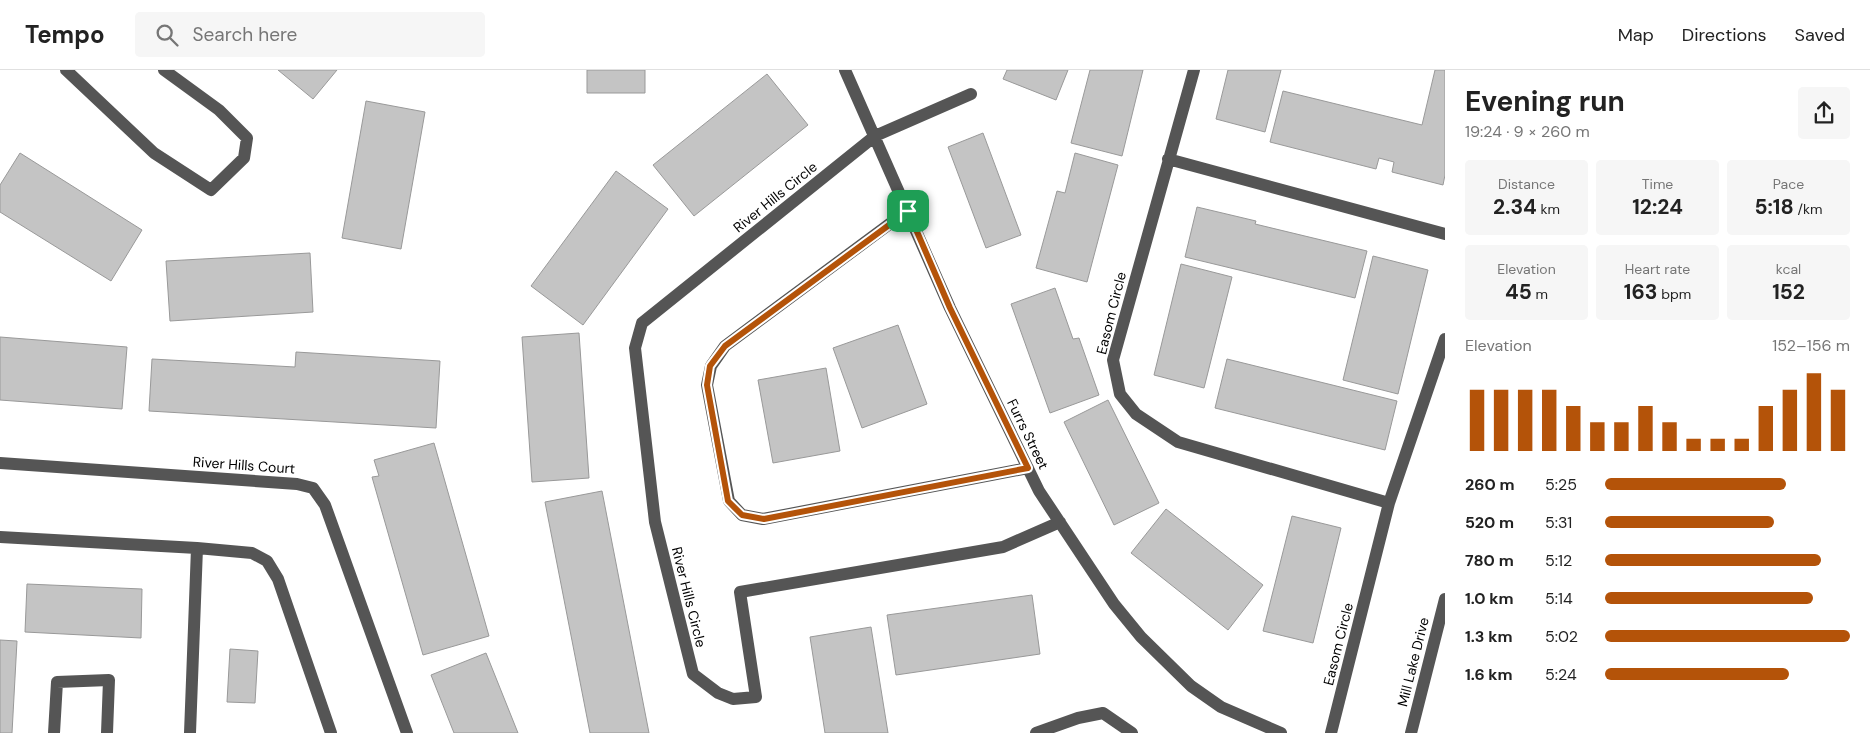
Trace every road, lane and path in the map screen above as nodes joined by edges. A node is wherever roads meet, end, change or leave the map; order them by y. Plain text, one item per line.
1 (66, 70) edge
2 (164, 70) edge
3 (845, 70) edge
4 (1194, 70) edge
5 (971, 94) dead end
6 (875, 136) junction
7 (1168, 160) junction
8 (908, 211) junction
9 (1445, 234) edge
10 (1445, 339) edge
11 (0, 463) edge
12 (1028, 468) junction
13 (1389, 504) junction
14 (1060, 522) junction
15 (0, 537) edge
16 (197, 548) junction
17 (1445, 599) edge
18 (1441, 632) edge
19 (54, 733) edge
20 (107, 733) edge
21 (190, 733) edge
22 (331, 733) edge
23 (406, 733) edge
24 (1036, 733) edge
25 (1132, 733) edge
26 (1282, 733) edge
27 (1331, 733) edge
28 (1411, 733) edge

1 - 2 street
3 - 6 street, Furrs Street
4 - 7 street, Easom Circle
5 - 6 street
6 - 8 street, Furrs Street
6 - 14 street, River Hills Circle
7 - 9 street
7 - 13 street, Easom Circle
8 - 12 street, Furrs Street
8 - 12 street
10 - 13 street, Easom Circle
11 - 23 street, River Hills Court
12 - 14 street, Furrs Street
13 - 27 street, Easom Circle
14 - 26 street, Furrs Street
15 - 16 street
16 - 21 street
16 - 22 street
17 - 18 street, Mill Lake Drive
18 - 28 street, Mill Lake Drive
19 - 20 street
24 - 25 street

